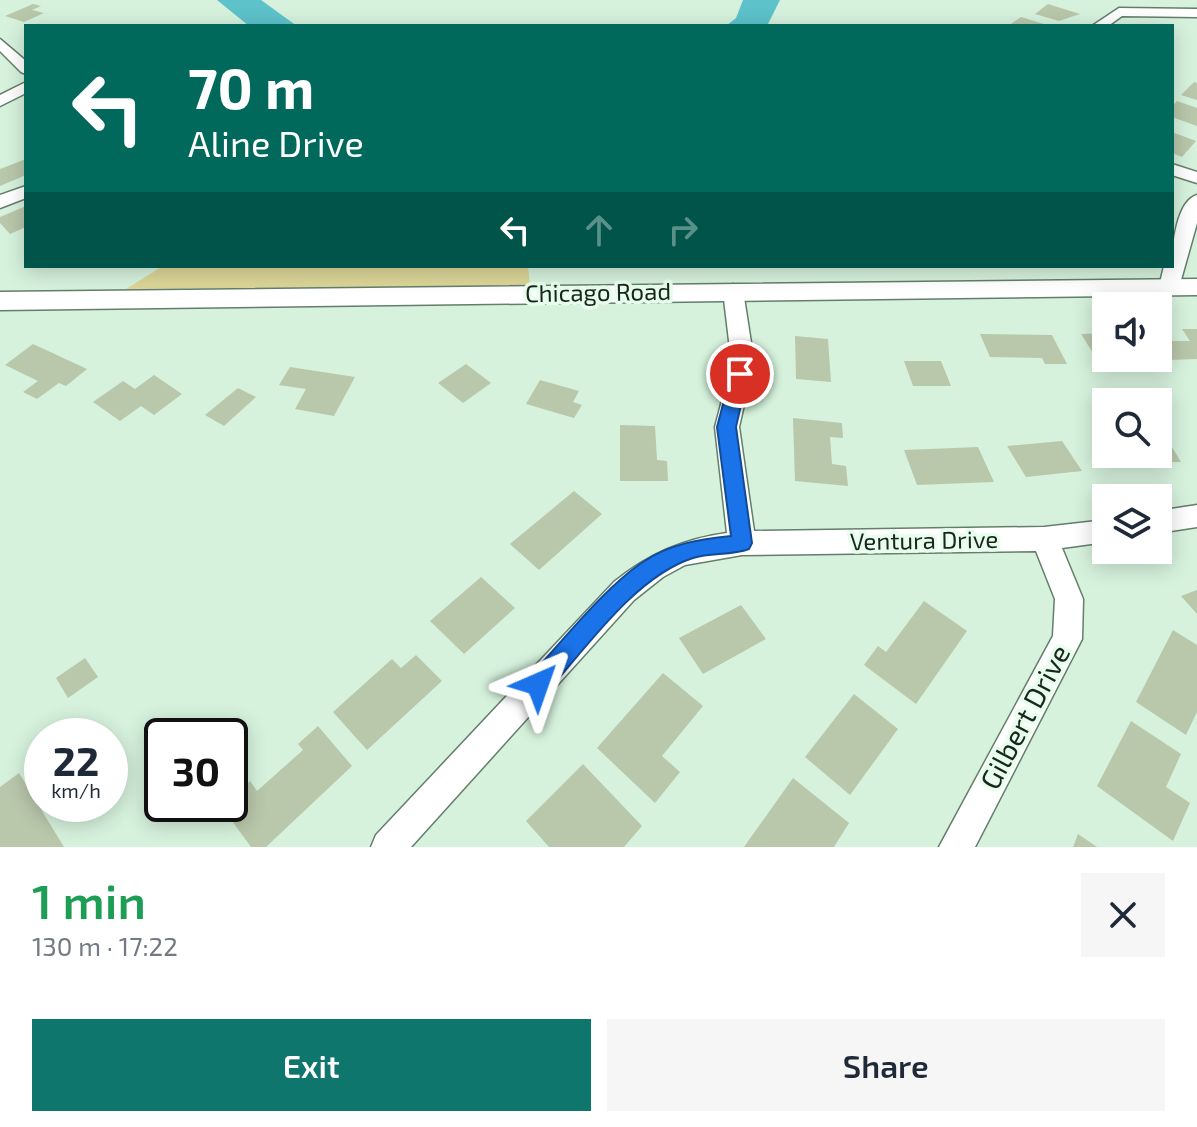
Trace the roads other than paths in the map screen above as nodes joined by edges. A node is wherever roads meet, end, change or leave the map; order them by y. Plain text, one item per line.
1 (1197, 13) edge
2 (1102, 24) edge
3 (0, 43) edge
4 (24, 67) edge
5 (24, 88) edge
6 (0, 101) edge
7 (1174, 170) edge
8 (1197, 178) edge
9 (24, 192) edge
10 (1197, 201) edge
11 (0, 202) edge
12 (1174, 267) edge
13 (1174, 268) edge
14 (1169, 287) junction
15 (1197, 287) edge
16 (733, 291) junction
17 (0, 301) edge
18 (1197, 516) edge
19 (1172, 520) edge
20 (1092, 533) edge
21 (1044, 539) junction
22 (742, 543) junction
23 (388, 847) edge
24 (956, 847) edge

1 - 2 street
3 - 4 street
5 - 6 street
7 - 8 street
9 - 11 street
10 - 12 street
13 - 14 street
14 - 15 street, Chicago Road
14 - 16 street, Chicago Road
16 - 17 street, Chicago Road
16 - 22 street
18 - 19 street
20 - 21 street, Ventura Drive
21 - 22 street, Ventura Drive
21 - 24 street, Gilbert Drive
22 - 23 street, Ventura Drive

